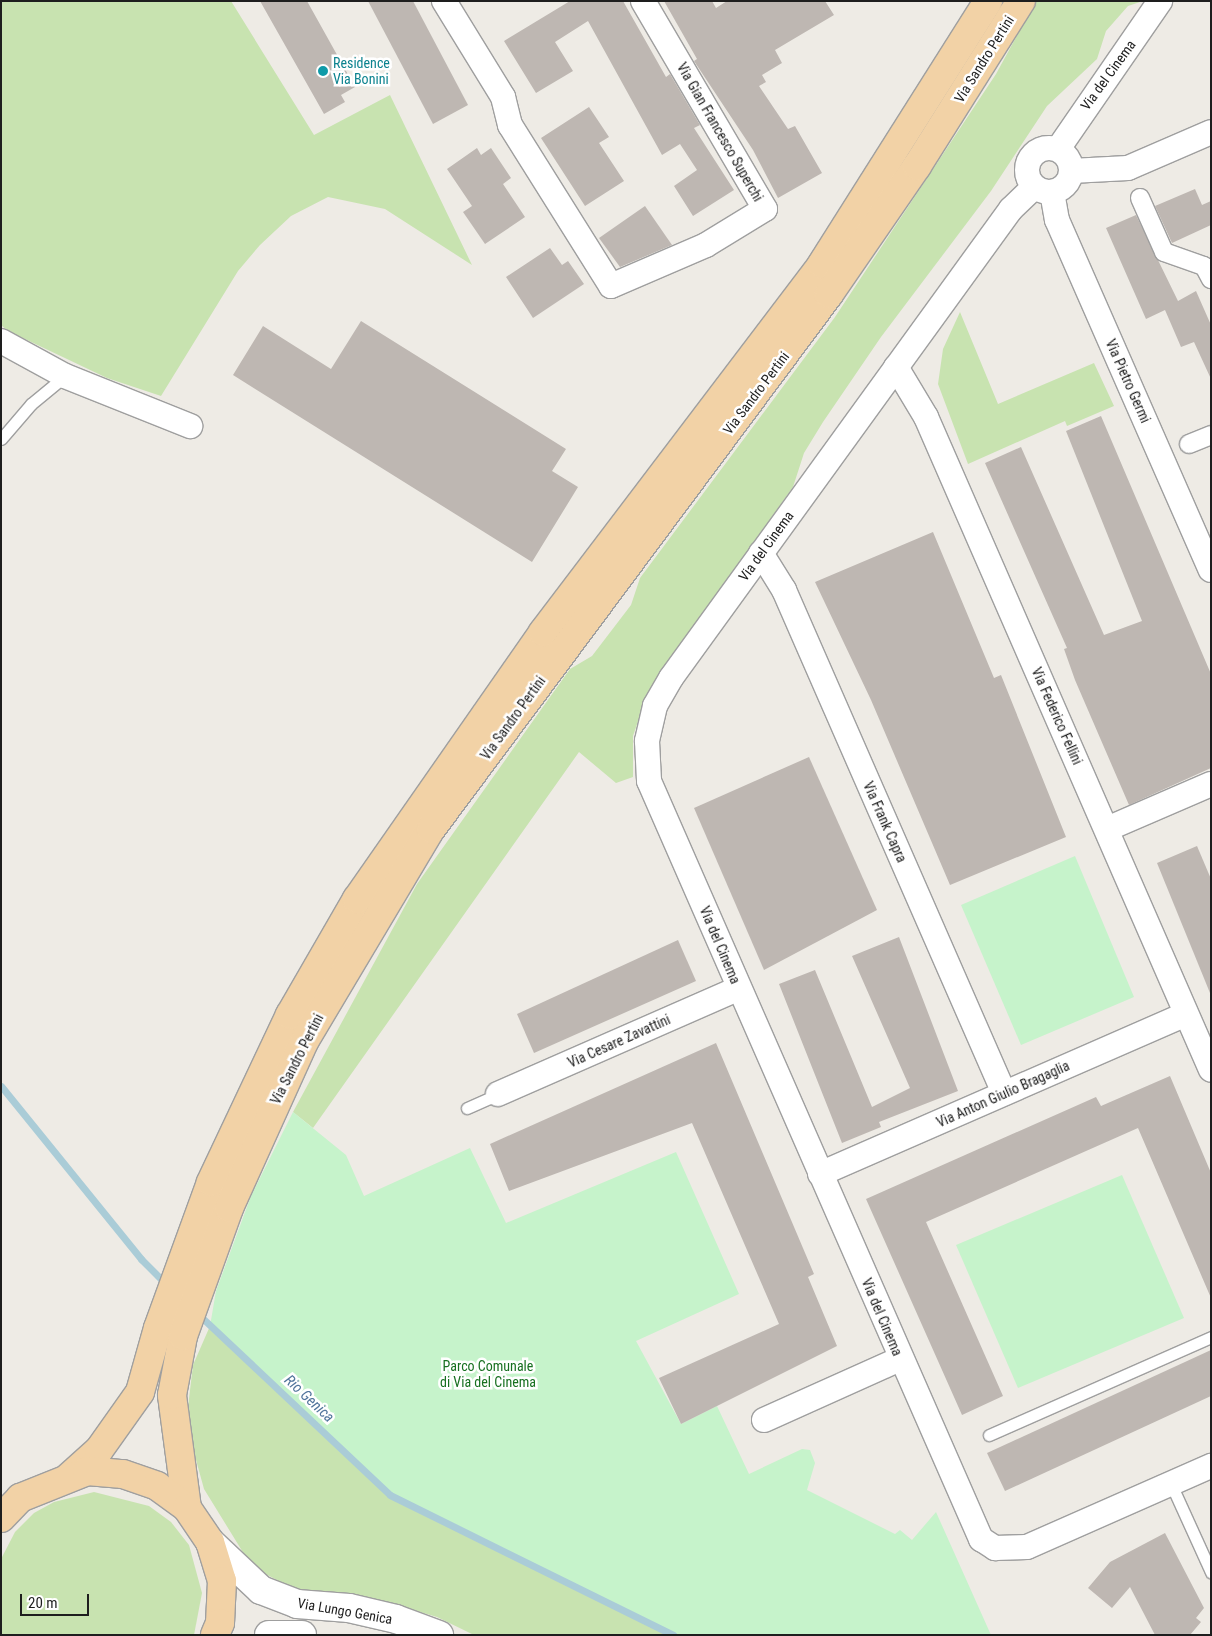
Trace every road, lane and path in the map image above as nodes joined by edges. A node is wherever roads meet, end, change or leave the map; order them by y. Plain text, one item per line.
1 (444, 1) edge
2 (643, 1) edge
3 (988, 1) edge
4 (1021, 1) edge
5 (1160, 1) edge
6 (1211, 132) edge
7 (1058, 150) junction
8 (1071, 172) junction
9 (1043, 189) junction
10 (1140, 198) dead end
11 (1208, 269) edge
12 (1, 341) edge
13 (896, 367) junction
14 (65, 376) junction
15 (190, 426) dead end
16 (1211, 435) edge
17 (1, 439) edge
18 (1189, 444) dead end
19 (761, 553) junction
20 (1210, 569) edge
21 (1211, 784) edge
22 (1107, 829) junction
23 (739, 988) junction
24 (1186, 1014) junction
25 (1211, 1070) edge
26 (1004, 1093) junction
27 (498, 1094) joint
28 (467, 1108) dead end
29 (820, 1174) junction
30 (171, 1332) junction
31 (1211, 1337) edge
32 (900, 1359) junction
33 (764, 1420) dead end
34 (989, 1435) dead end
35 (1211, 1466) edge
36 (69, 1477) junction
37 (1171, 1484) junction
38 (186, 1508) junction
39 (1, 1518) edge
40 (210, 1542) junction
41 (1211, 1572) edge
42 (215, 1635) edge
43 (269, 1635) edge
44 (302, 1635) edge
45 (439, 1635) edge

1 - 2 street, Via Gian Francesco Superchi
3 - 30 main road, Via Sandro Pertini
4 - 30 main road, Via Sandro Pertini
5 - 7 street, Via del Cinema
6 - 8 street
7 - 8 street
7 - 9 street
8 - 9 street, Via del Cinema
9 - 13 street, Via del Cinema
9 - 20 street, Via Pietro Germi
10 - 11 street
12 - 14 street
13 - 19 street, Via del Cinema
13 - 22 street, Via Federico Fellini
14 - 15 street
14 - 17 lane
16 - 18 street
19 - 23 street, Via del Cinema
19 - 26 street, Via Frank Capra
21 - 22 street
22 - 24 street, Via Federico Fellini
23 - 27 street, Via Cesare Zavattini
23 - 29 street, Via del Cinema
24 - 25 street, Via Federico Fellini
24 - 26 street, Via Anton Giulio Bragaglia
26 - 29 street, Via Anton Giulio Bragaglia
27 - 28 lane
29 - 32 street, Via del Cinema
30 - 36 main road, Via Sandro Pertini
30 - 38 main road, Via Sandro Pertini
31 - 34 lane
32 - 33 street
32 - 37 street, Via del Cinema
35 - 37 street, Via del Cinema
36 - 38 main road
36 - 39 main road
37 - 41 lane
38 - 40 main road
40 - 42 main road
40 - 45 street, Via Lungo Genica
43 - 44 street

